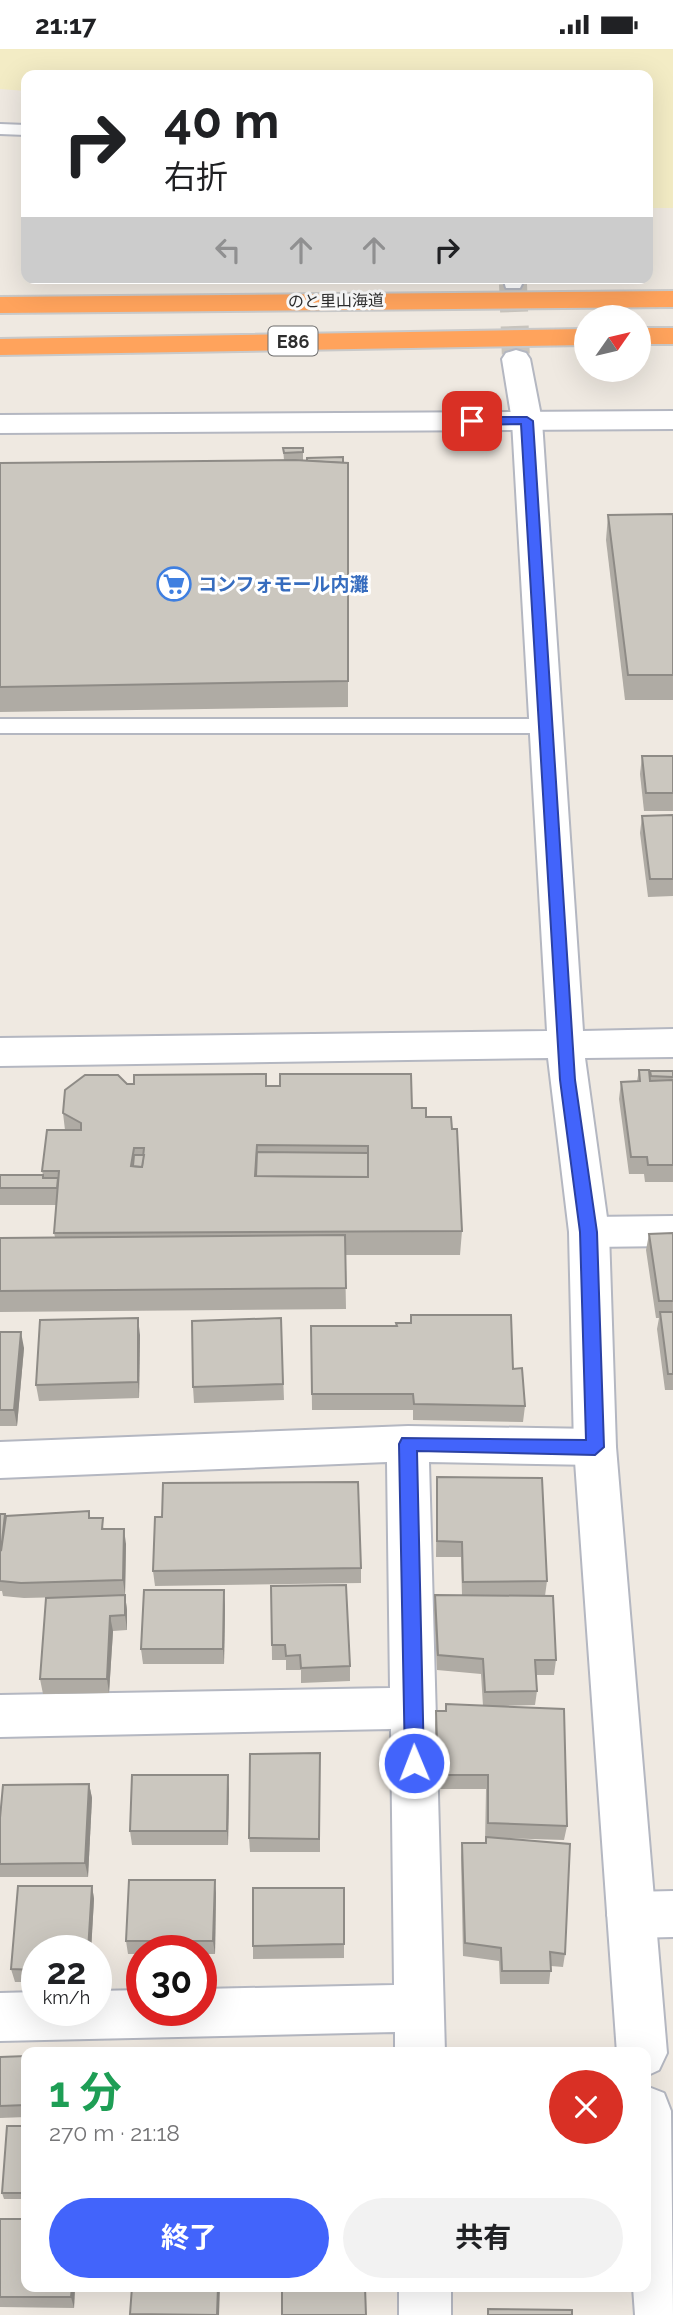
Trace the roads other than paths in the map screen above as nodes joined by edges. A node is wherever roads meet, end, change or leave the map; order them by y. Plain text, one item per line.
1 (0, 129) edge
2 (21, 130) edge
3 (673, 299) edge
4 (0, 305) edge
5 (651, 336) edge
6 (673, 336) edge
7 (574, 337) edge
8 (0, 347) edge
9 (516, 359) tunnel mouth
10 (673, 420) edge
11 (527, 421) junction
12 (0, 424) edge
13 (0, 726) edge
14 (547, 726) junction
15 (567, 1043) junction
16 (673, 1043) edge
17 (0, 1052) edge
18 (673, 1231) edge
19 (589, 1232) junction
20 (408, 1444) junction
21 (595, 1447) junction
22 (0, 1460) edge
23 (413, 1708) junction
24 (0, 1716) edge
25 (652, 1914) edge
26 (0, 2017) edge
27 (420, 2030) edge
28 (642, 2047) edge
29 (651, 2179) edge
30 (425, 2292) edge
31 (425, 2315) edge
32 (661, 2315) edge

1 - 2 lane
3 - 4 highway, のと里山海道 / E86
5 - 6 highway
7 - 8 highway, E86
9 - 11 street
10 - 11 street
11 - 12 street
11 - 14 street
13 - 14 lane
14 - 15 street
15 - 16 street
15 - 17 street
15 - 19 street
18 - 19 street
19 - 21 street
20 - 21 street
20 - 22 street
20 - 23 street
21 - 25 street
23 - 24 street
23 - 27 street
25 - 28 street
26 - 27 street
29 - 32 street
30 - 31 street

